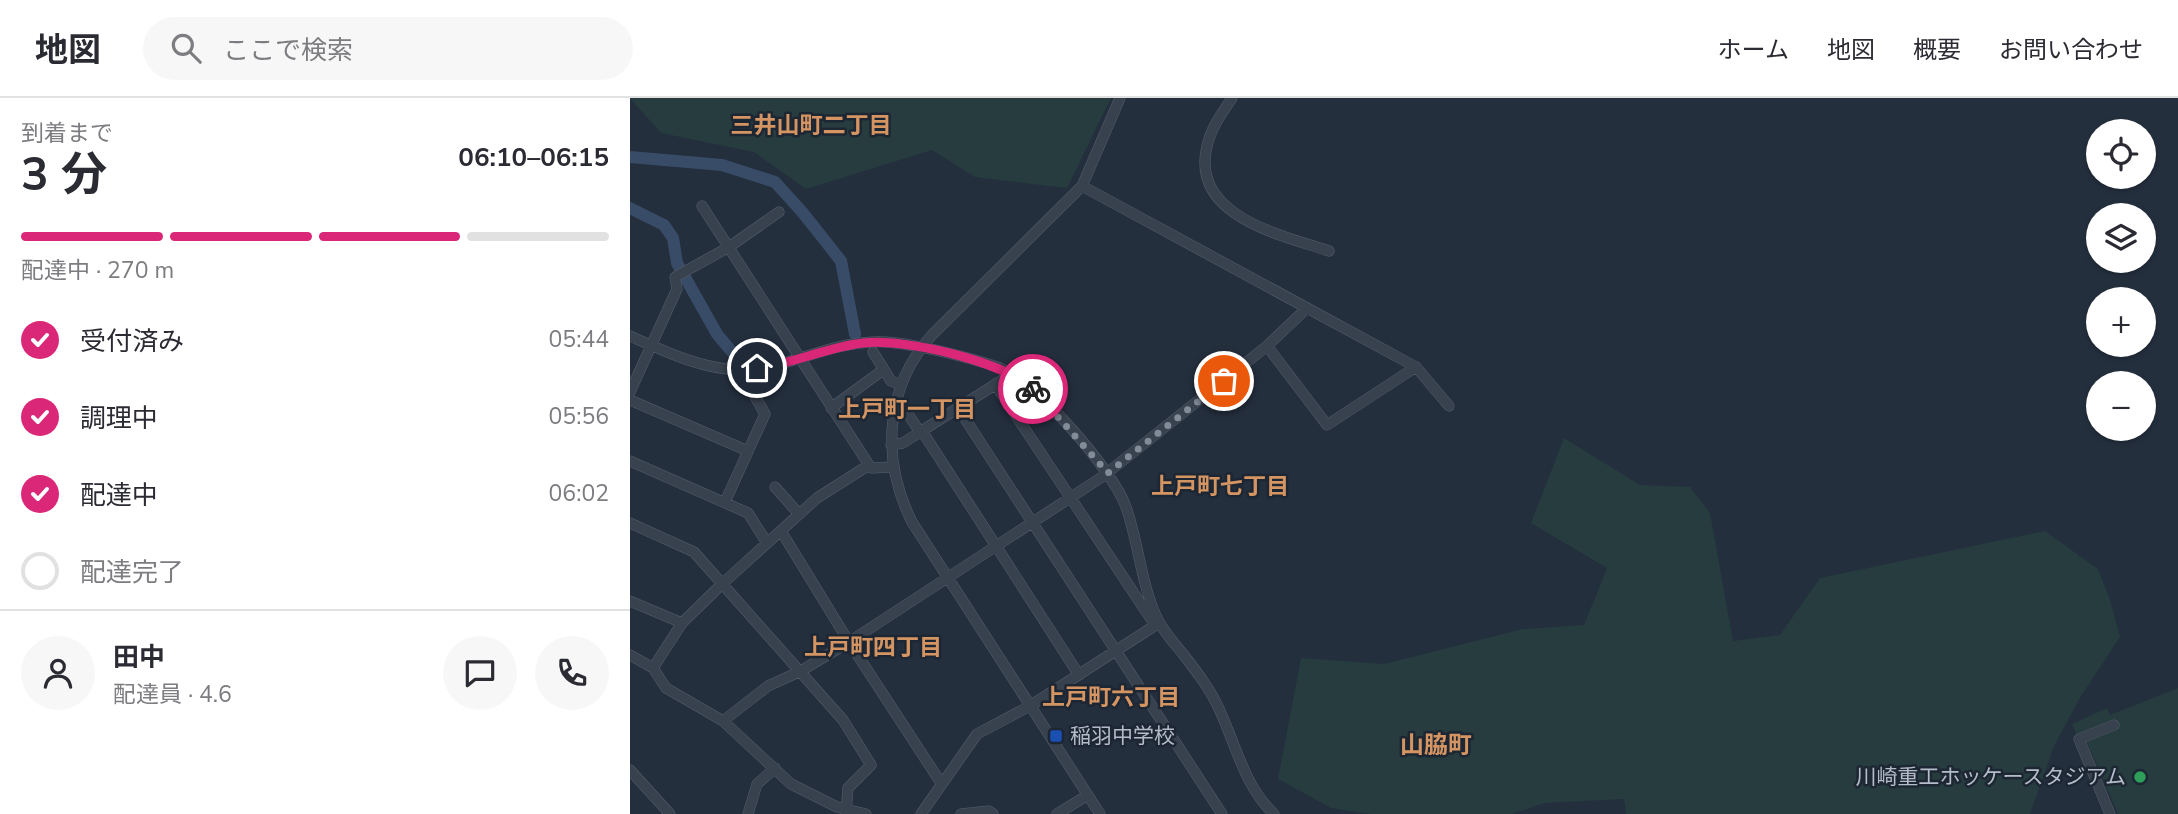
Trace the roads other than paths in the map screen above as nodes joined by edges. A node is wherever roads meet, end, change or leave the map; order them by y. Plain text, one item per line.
1 (1120, 98) edge
2 (1232, 98) edge
3 (1082, 186) junction
4 (702, 206) dead end
5 (779, 212) dead end
6 (729, 247) junction
7 (1329, 251) dead end
8 (1307, 308) junction
9 (630, 336) edge
10 (651, 345) junction
11 (1267, 346) junction
12 (920, 348) junction
13 (873, 352) dead end
14 (801, 359) junction
15 (1416, 367) junction
16 (740, 370) junction
17 (883, 370) junction
18 (1012, 374) junction
19 (995, 384) junction
20 (901, 385) junction
21 (630, 392) edge
22 (630, 400) edge
23 (1449, 406) dead end
24 (831, 408) junction
25 (958, 408) junction
26 (894, 409) junction
27 (921, 432) junction
28 (891, 445) junction
29 (748, 451) junction
30 (630, 461) edge
31 (869, 465) junction
32 (893, 467) junction
33 (1108, 473) junction
34 (775, 487) dead end
35 (1070, 498) junction
36 (724, 502) junction
37 (799, 514) junction
38 (1033, 522) junction
39 (630, 523) edge
40 (781, 531) junction
41 (767, 543) junction
42 (996, 547) junction
43 (947, 578) junction
44 (722, 584) junction
45 (630, 601) edge
46 (682, 623) junction
47 (1157, 624) junction
48 (849, 642) junction
49 (1116, 650) junction
50 (630, 655) edge
51 (653, 668) junction
52 (801, 671) junction
53 (1079, 675) junction
54 (1030, 706) junction
55 (723, 722) junction
56 (2114, 725) dead end
57 (775, 768) junction
58 (630, 770) edge
59 (941, 783) junction
60 (1088, 795) junction
61 (846, 812) edge
62 (670, 814) edge
63 (748, 814) edge
64 (866, 814) edge
65 (921, 814) edge
66 (961, 814) edge
67 (993, 814) edge
68 (1057, 814) edge
69 (1100, 814) edge
70 (1222, 814) edge
71 (1274, 814) edge
72 (2110, 814) edge

1 - 3 street
2 - 7 street
3 - 8 street
3 - 12 street
4 - 6 street
5 - 6 street
6 - 10 street
6 - 14 street
8 - 11 street
8 - 15 street
9 - 10 street
10 - 16 street
10 - 21 street
11 - 15 street
11 - 33 street
12 - 14 street
12 - 18 street
12 - 20 street
13 - 17 street
14 - 16 street
14 - 24 street
15 - 23 street
16 - 29 street
17 - 20 street
17 - 24 street
18 - 19 street
18 - 33 street
19 - 25 street
19 - 35 street
20 - 26 street
22 - 29 street
24 - 31 street
25 - 27 street
25 - 38 street
26 - 27 street
26 - 28 street
27 - 28 street
27 - 42 street
28 - 32 street
29 - 36 street
30 - 36 street
31 - 32 street
31 - 37 street
32 - 43 street
33 - 35 street
33 - 47 street
34 - 37 street
35 - 38 street
35 - 47 street
36 - 41 street
37 - 40 street
38 - 42 street
38 - 49 street
39 - 44 street
40 - 41 street
40 - 48 street
41 - 44 street
42 - 43 street
42 - 53 street
43 - 48 street
43 - 54 street
44 - 46 street
44 - 52 street
45 - 46 street
46 - 51 street
47 - 49 street
47 - 71 street
48 - 52 street
48 - 59 street
49 - 53 street
49 - 70 street
50 - 51 street
51 - 55 street
52 - 55 street
52 - 61 street
53 - 54 street
54 - 59 street
54 - 60 street
55 - 57 street
56 - 72 street
57 - 61 street
57 - 63 street
58 - 62 street
59 - 65 street
60 - 68 street
60 - 69 street
61 - 64 street
66 - 67 street

